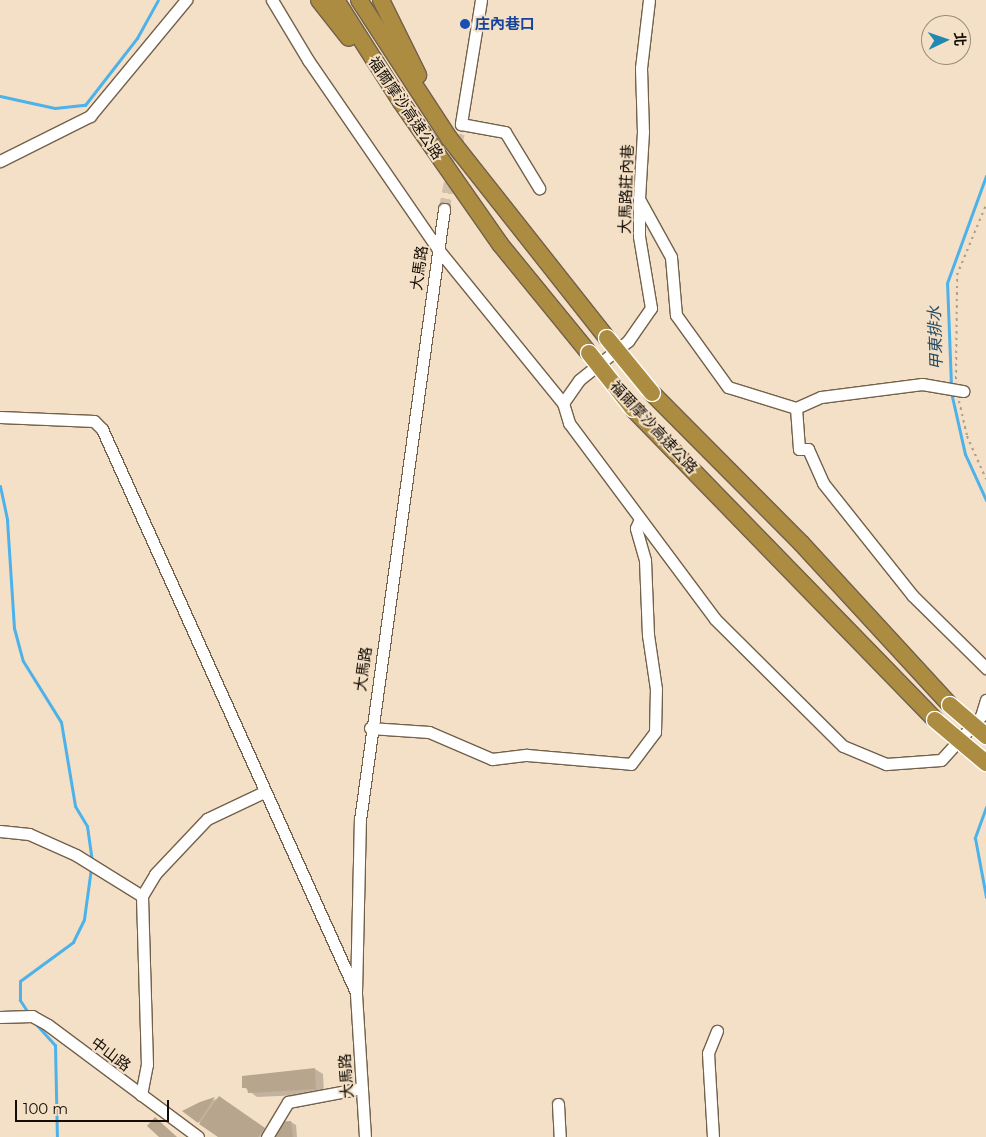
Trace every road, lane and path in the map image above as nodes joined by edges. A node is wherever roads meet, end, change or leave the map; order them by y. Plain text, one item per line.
1 (186, 0) edge
2 (272, 0) edge
3 (319, 0) edge
4 (336, 0) edge
5 (358, 0) edge
6 (381, 0) edge
7 (481, 0) edge
8 (650, 0) edge
9 (400, 102) junction
10 (449, 138) junction
11 (0, 161) edge
12 (539, 188) dead end
13 (639, 199) junction
14 (986, 205) edge
15 (444, 209) tunnel mouth
16 (437, 248) junction
17 (959, 391) junction
18 (564, 403) junction
19 (796, 408) junction
20 (0, 417) edge
21 (986, 479) edge
22 (640, 519) junction
23 (986, 668) edge
24 (986, 700) edge
25 (370, 728) junction
26 (986, 736) edge
27 (986, 764) edge
28 (264, 792) junction
29 (0, 831) edge
30 (142, 896) junction
31 (356, 993) junction
32 (0, 1017) edge
33 (717, 1031) dead end
34 (362, 1088) junction
35 (141, 1095) junction
36 (558, 1104) dead end
37 (194, 1136) edge
38 (266, 1137) edge
39 (365, 1137) edge
40 (560, 1137) edge
41 (713, 1137) edge

1 - 11 street
2 - 16 street
3 - 9 highway
4 - 9 highway, 福爾摩沙高速公路
5 - 10 highway, 福爾摩沙高速公路
6 - 10 highway
7 - 12 street
8 - 13 street, 大馬路莊內巷
9 - 27 highway, 福爾摩沙高速公路, bridge
10 - 26 highway, 福爾摩沙高速公路, bridge
13 - 18 street, 大馬路莊內巷
13 - 19 street
14 - 17 path
15 - 16 street, 大馬路
16 - 18 street
16 - 25 street, 大馬路
17 - 19 street
17 - 21 path
18 - 22 street
19 - 23 street
20 - 28 street
22 - 24 street
22 - 25 street
25 - 31 street, 大馬路
28 - 30 street
28 - 31 street
29 - 30 street
30 - 35 street
31 - 34 street, 大馬路
32 - 35 street, 中山路
33 - 41 street
34 - 38 street
34 - 39 street, 大馬路
35 - 37 street, 中山路
36 - 40 street

